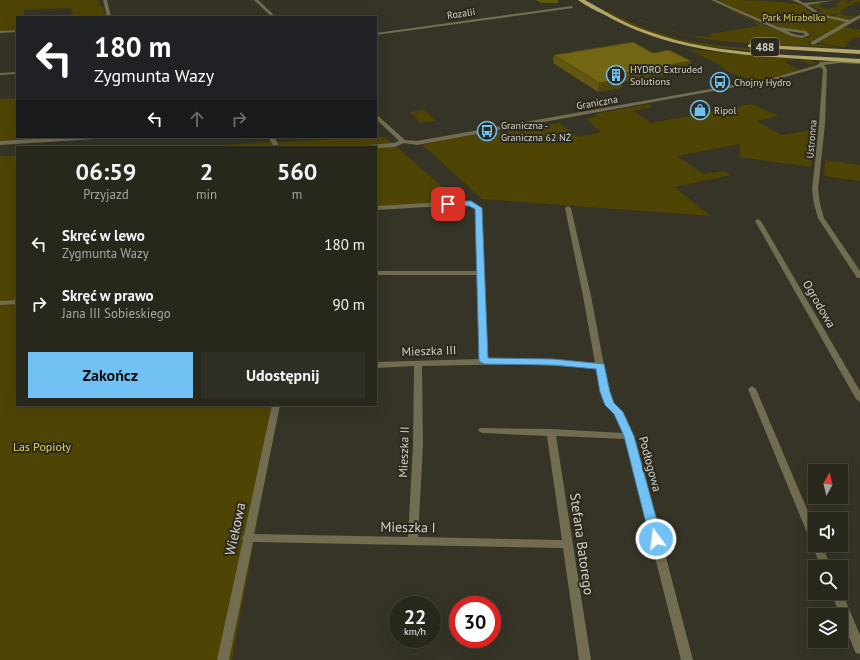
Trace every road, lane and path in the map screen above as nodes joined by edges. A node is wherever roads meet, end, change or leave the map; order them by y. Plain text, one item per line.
1 (105, 0) edge
2 (256, 0) edge
3 (581, 0) edge
4 (590, 0) edge
5 (713, 0) edge
6 (794, 0) edge
7 (833, 0) edge
8 (804, 4) junction
9 (572, 7) dead end
10 (109, 16) edge
11 (273, 16) edge
12 (860, 16) edge
13 (850, 22) junction
14 (778, 28) junction
15 (16, 31) edge
16 (0, 32) edge
17 (377, 34) edge
18 (706, 42) junction
19 (813, 43) dead end
20 (742, 45) dead end
21 (730, 48) junction
22 (860, 52) edge
23 (860, 60) edge
24 (820, 62) junction
25 (16, 73) edge
26 (0, 74) edge
27 (377, 117) edge
28 (79, 138) edge
29 (403, 142) junction
30 (0, 143) edge
31 (377, 146) edge
32 (377, 208) edge
33 (568, 208) dead end
34 (758, 221) dead end
35 (377, 273) edge
36 (480, 273) junction
37 (860, 276) edge
38 (16, 302) edge
39 (0, 303) edge
40 (484, 361) junction
41 (418, 363) junction
42 (377, 365) edge
43 (600, 366) junction
44 (752, 389) dead end
45 (860, 399) edge
46 (276, 406) edge
47 (483, 430) dead end
48 (551, 432) junction
49 (629, 436) junction
50 (808, 523) edge
51 (247, 538) junction
52 (413, 541) junction
53 (568, 544) junction
54 (840, 600) edge
55 (860, 649) edge
56 (223, 660) edge
57 (585, 660) edge
58 (687, 660) edge

1 - 10 street
2 - 11 street
3 - 21 main road, 488
4 - 18 main road, 488
5 - 14 street
6 - 8 street
7 - 8 street
8 - 13 street
9 - 17 street, Rozalii
12 - 13 street
13 - 19 street
14 - 14 street
15 - 16 street
18 - 21 main road, 488
18 - 23 main road
20 - 22 main road, 488
21 - 23 main road
21 - 24 main road, 488
23 - 24 main road, 488
24 - 29 street, Graniczna
24 - 37 street, Ustronna
25 - 26 street
27 - 29 street
28 - 30 street
29 - 31 street, Graniczna
32 - 36 street
33 - 43 street, Podłogowa
34 - 45 street, Ogrodowa
35 - 36 street
36 - 40 street
38 - 39 street
40 - 41 street, Mieszka III
40 - 43 street, Mieszka III
41 - 42 street, Mieszka III
41 - 52 street, Mieszka II
43 - 49 street, Podłogowa
44 - 50 street
46 - 51 street, Wiekowa
47 - 48 street
48 - 49 street
48 - 53 street, Stefana Batorego
49 - 58 street, Podłogowa
51 - 52 street, Mieszka I
51 - 56 street, Wiekowa
52 - 53 street, Mieszka I
53 - 57 street, Stefana Batorego
54 - 55 street

